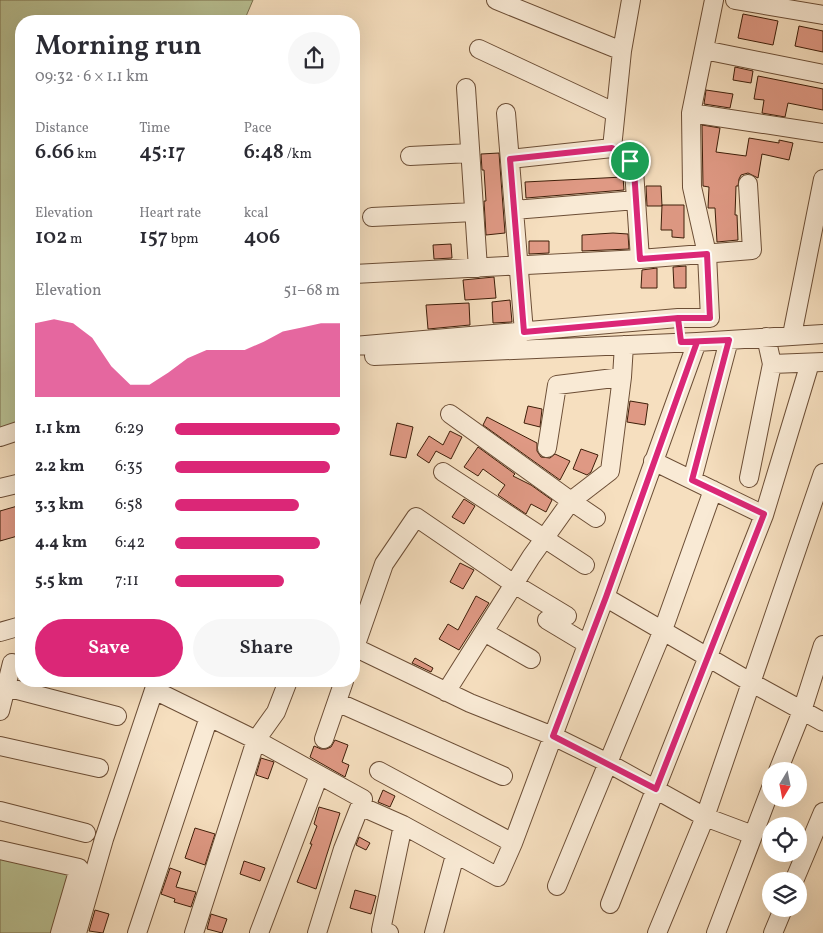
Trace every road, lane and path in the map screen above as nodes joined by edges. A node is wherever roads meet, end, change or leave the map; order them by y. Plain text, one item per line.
1 (496, 0) edge
2 (631, 0) edge
3 (714, 0) edge
4 (735, 0) edge
5 (823, 15) edge
6 (479, 49) dead end
7 (704, 50) junction
8 (622, 51) junction
9 (823, 74) edge
10 (466, 88) dead end
11 (614, 112) junction
12 (506, 113) dead end
13 (691, 113) junction
14 (823, 133) edge
15 (612, 148) junction
16 (470, 154) junction
17 (410, 156) dead end
18 (510, 159) junction
19 (823, 179) edge
20 (748, 184) dead end
21 (636, 200) junction
22 (514, 210) junction
23 (474, 212) junction
24 (372, 217) dead end
25 (707, 254) junction
26 (640, 259) junction
27 (519, 266) junction
28 (478, 268) junction
29 (360, 274) edge
30 (678, 318) junction
31 (524, 332) junction
32 (823, 334) edge
33 (792, 335) junction
34 (766, 337) junction
35 (729, 340) junction
36 (689, 342) junction
37 (624, 345) junction
38 (360, 346) edge
39 (360, 357) edge
40 (816, 363) edge
41 (772, 364) junction
42 (622, 377) junction
43 (450, 414) dead end
44 (15, 432) edge
45 (0, 437) edge
46 (547, 448) dead end
47 (653, 461) junction
48 (442, 472) dead end
49 (823, 473) edge
50 (749, 478) dead end
51 (692, 480) junction
52 (15, 484) edge
53 (0, 488) edge
54 (713, 490) junction
55 (571, 501) junction
56 (764, 514) junction
57 (596, 518) dead end
58 (544, 538) junction
59 (585, 565) dead end
60 (514, 584) junction
61 (606, 597) junction
62 (567, 616) dead end
63 (547, 620) dead end
64 (15, 628) edge
65 (663, 630) junction
66 (360, 631) edge
67 (0, 632) edge
68 (484, 632) junction
69 (587, 644) junction
70 (823, 645) edge
71 (360, 651) edge
72 (708, 657) junction
73 (531, 659) dead end
74 (11, 661) edge
75 (752, 683) junction
76 (6, 687) junction
77 (155, 687) edge
78 (157, 687) edge
79 (286, 687) edge
80 (342, 687) edge
81 (446, 692) junction
82 (337, 702) junction
83 (802, 710) junction
84 (0, 711) edge
85 (117, 716) dead end
86 (209, 717) junction
87 (823, 722) edge
88 (553, 736) junction
89 (324, 739) dead end
90 (256, 740) junction
91 (0, 746) edge
92 (782, 762) edge
93 (608, 763) junction
94 (99, 768) dead end
95 (379, 770) dead end
96 (318, 774) junction
97 (503, 776) dead end
98 (656, 789) junction
99 (360, 806) junction
100 (763, 808) edge
101 (0, 811) edge
102 (823, 812) edge
103 (705, 817) junction
104 (403, 825) junction
105 (86, 833) dead end
106 (753, 835) junction
107 (513, 843) junction
108 (0, 850) edge
109 (456, 855) junction
110 (798, 872) edge
111 (557, 886) dead end
112 (610, 904) dead end
113 (780, 917) edge
114 (60, 933) edge
115 (78, 933) edge
116 (137, 933) edge
117 (194, 933) edge
118 (259, 933) edge
119 (317, 933) edge
120 (389, 933) edge
121 (434, 933) edge
122 (657, 933) edge
123 (716, 933) edge
124 (773, 933) edge

1 - 8 street
2 - 8 street
3 - 7 street
4 - 5 street
6 - 11 street
7 - 9 street
7 - 13 street
8 - 11 street
10 - 16 street
11 - 15 street
12 - 18 street
13 - 14 street
13 - 25 street
15 - 18 street
15 - 21 street
16 - 17 street
16 - 23 street
18 - 22 street
19 - 33 street
20 - 25 street
21 - 22 street
21 - 26 street
22 - 27 street
23 - 24 street
23 - 28 street
25 - 26 street
25 - 30 street
26 - 27 street
27 - 28 street
27 - 31 street
28 - 29 street
30 - 31 street
30 - 36 street
31 - 38 street
32 - 33 street
33 - 34 street
34 - 35 street
34 - 41 street
35 - 36 street
35 - 51 street
36 - 37 street
36 - 47 street
37 - 39 street
37 - 42 street
40 - 41 street
40 - 56 street
41 - 50 street
42 - 46 street
42 - 55 street
43 - 55 street
44 - 45 street
47 - 51 street
47 - 61 street
48 - 58 street
49 - 75 street
51 - 54 street
52 - 53 street
54 - 56 street
54 - 65 street
55 - 57 street
55 - 58 street
56 - 72 street
58 - 59 street
58 - 60 street
60 - 62 street
60 - 66 street
60 - 68 street
61 - 65 street
61 - 69 street
63 - 69 street
64 - 67 street
65 - 72 street
65 - 93 street
68 - 73 street
68 - 81 street
69 - 88 street
70 - 83 street
71 - 81 street
72 - 75 street
72 - 98 street
74 - 76 street
75 - 83 street
75 - 103 street
76 - 84 street
76 - 85 street
77 - 115 street
78 - 86 street
79 - 90 street
80 - 82 street
81 - 88 street
82 - 89 street
82 - 97 street
83 - 87 street
83 - 92 street
86 - 90 street
86 - 116 street
88 - 93 street
88 - 107 street
90 - 96 street
90 - 117 street
91 - 94 street
93 - 98 street
93 - 111 street
95 - 107 street
96 - 99 street
96 - 118 street
98 - 103 street
98 - 112 street
99 - 104 street
99 - 119 street
100 - 106 street
101 - 105 street
102 - 110 street
103 - 106 street
103 - 122 street
104 - 109 street
104 - 120 street
106 - 123 street
107 - 109 street
108 - 114 street
109 - 121 street
113 - 124 street

